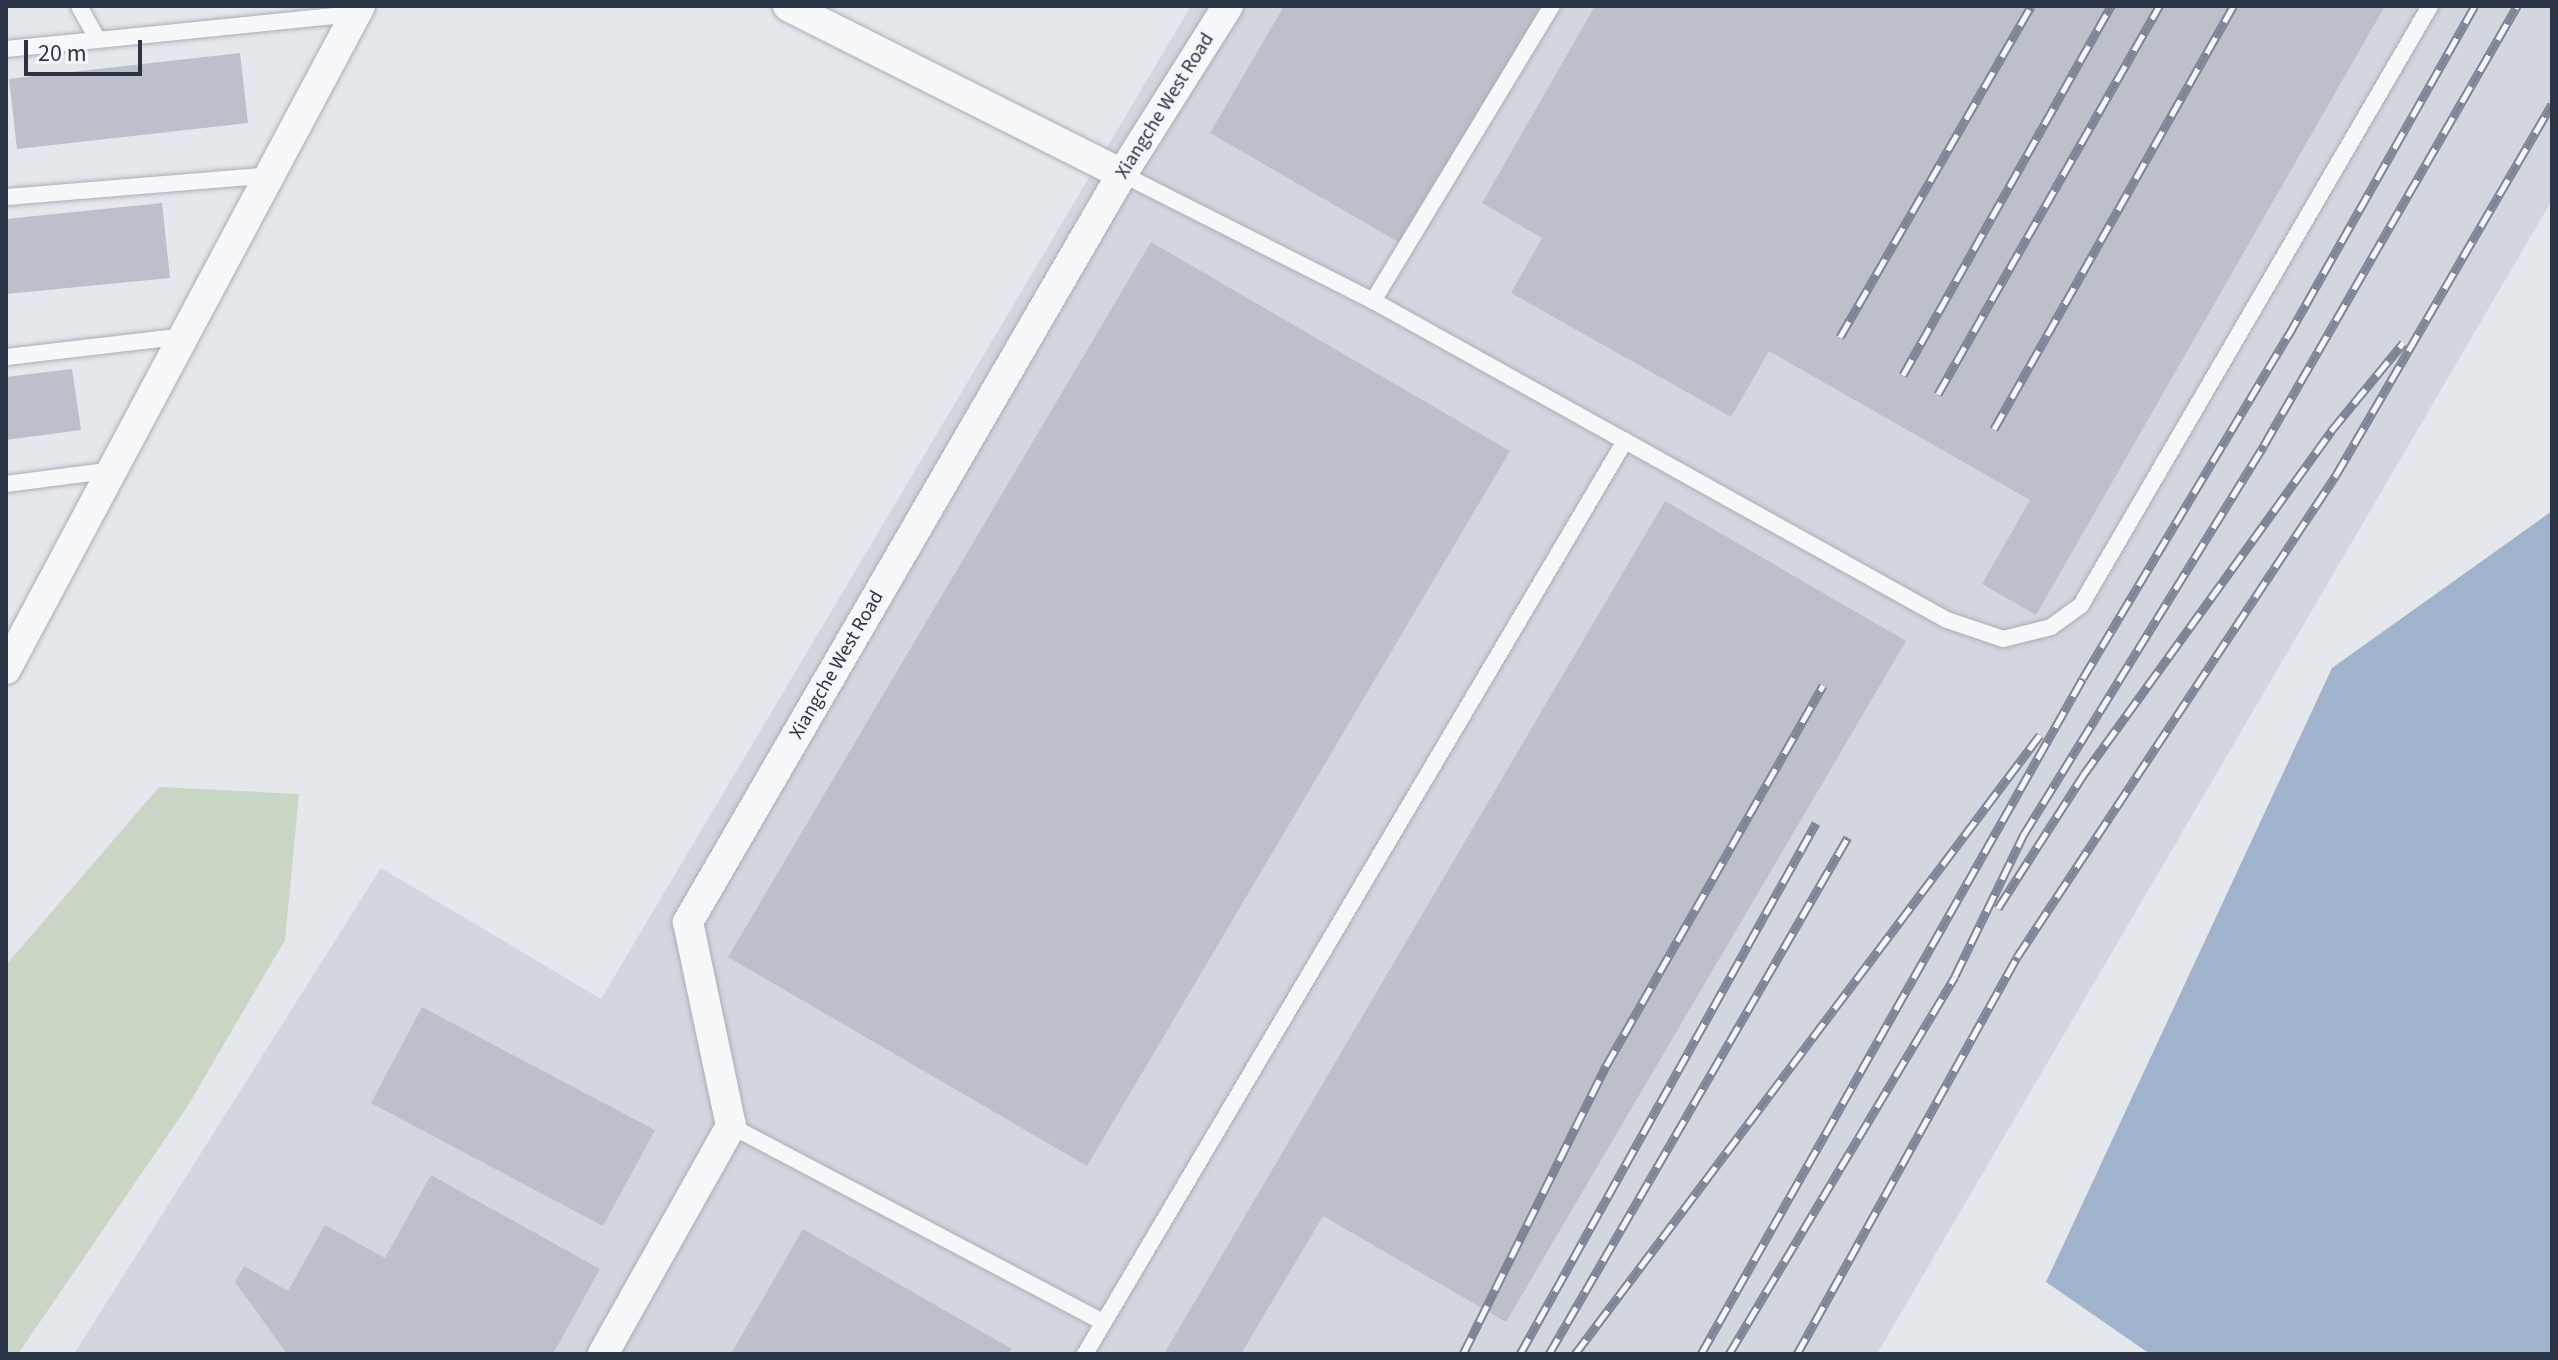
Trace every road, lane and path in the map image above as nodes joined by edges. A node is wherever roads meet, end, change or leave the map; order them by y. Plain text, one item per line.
1 (79, 6) edge
2 (788, 6) edge
3 (1228, 6) edge
4 (1552, 6) edge
5 (2430, 6) edge
6 (360, 10) edge
7 (98, 40) junction
8 (6, 49) edge
9 (1122, 174) junction
10 (273, 175) junction
11 (6, 197) edge
12 (1373, 301) junction
13 (186, 336) junction
14 (6, 357) edge
15 (1625, 441) junction
16 (114, 470) junction
17 (6, 484) edge
18 (10, 655) edge
19 (731, 1126) junction
20 (1101, 1321) junction
21 (603, 1354) edge
22 (1085, 1354) edge

1 - 7 lane
2 - 9 street
3 - 9 street, Xiangche West Road
4 - 12 lane
5 - 15 lane
6 - 7 lane
6 - 10 street
7 - 8 lane
9 - 12 lane
9 - 19 street, Xiangche West Road
10 - 11 lane
10 - 13 street
12 - 15 lane
13 - 14 lane
13 - 16 street
15 - 20 lane
16 - 17 lane
16 - 18 street
19 - 20 lane
19 - 21 street
20 - 22 lane

